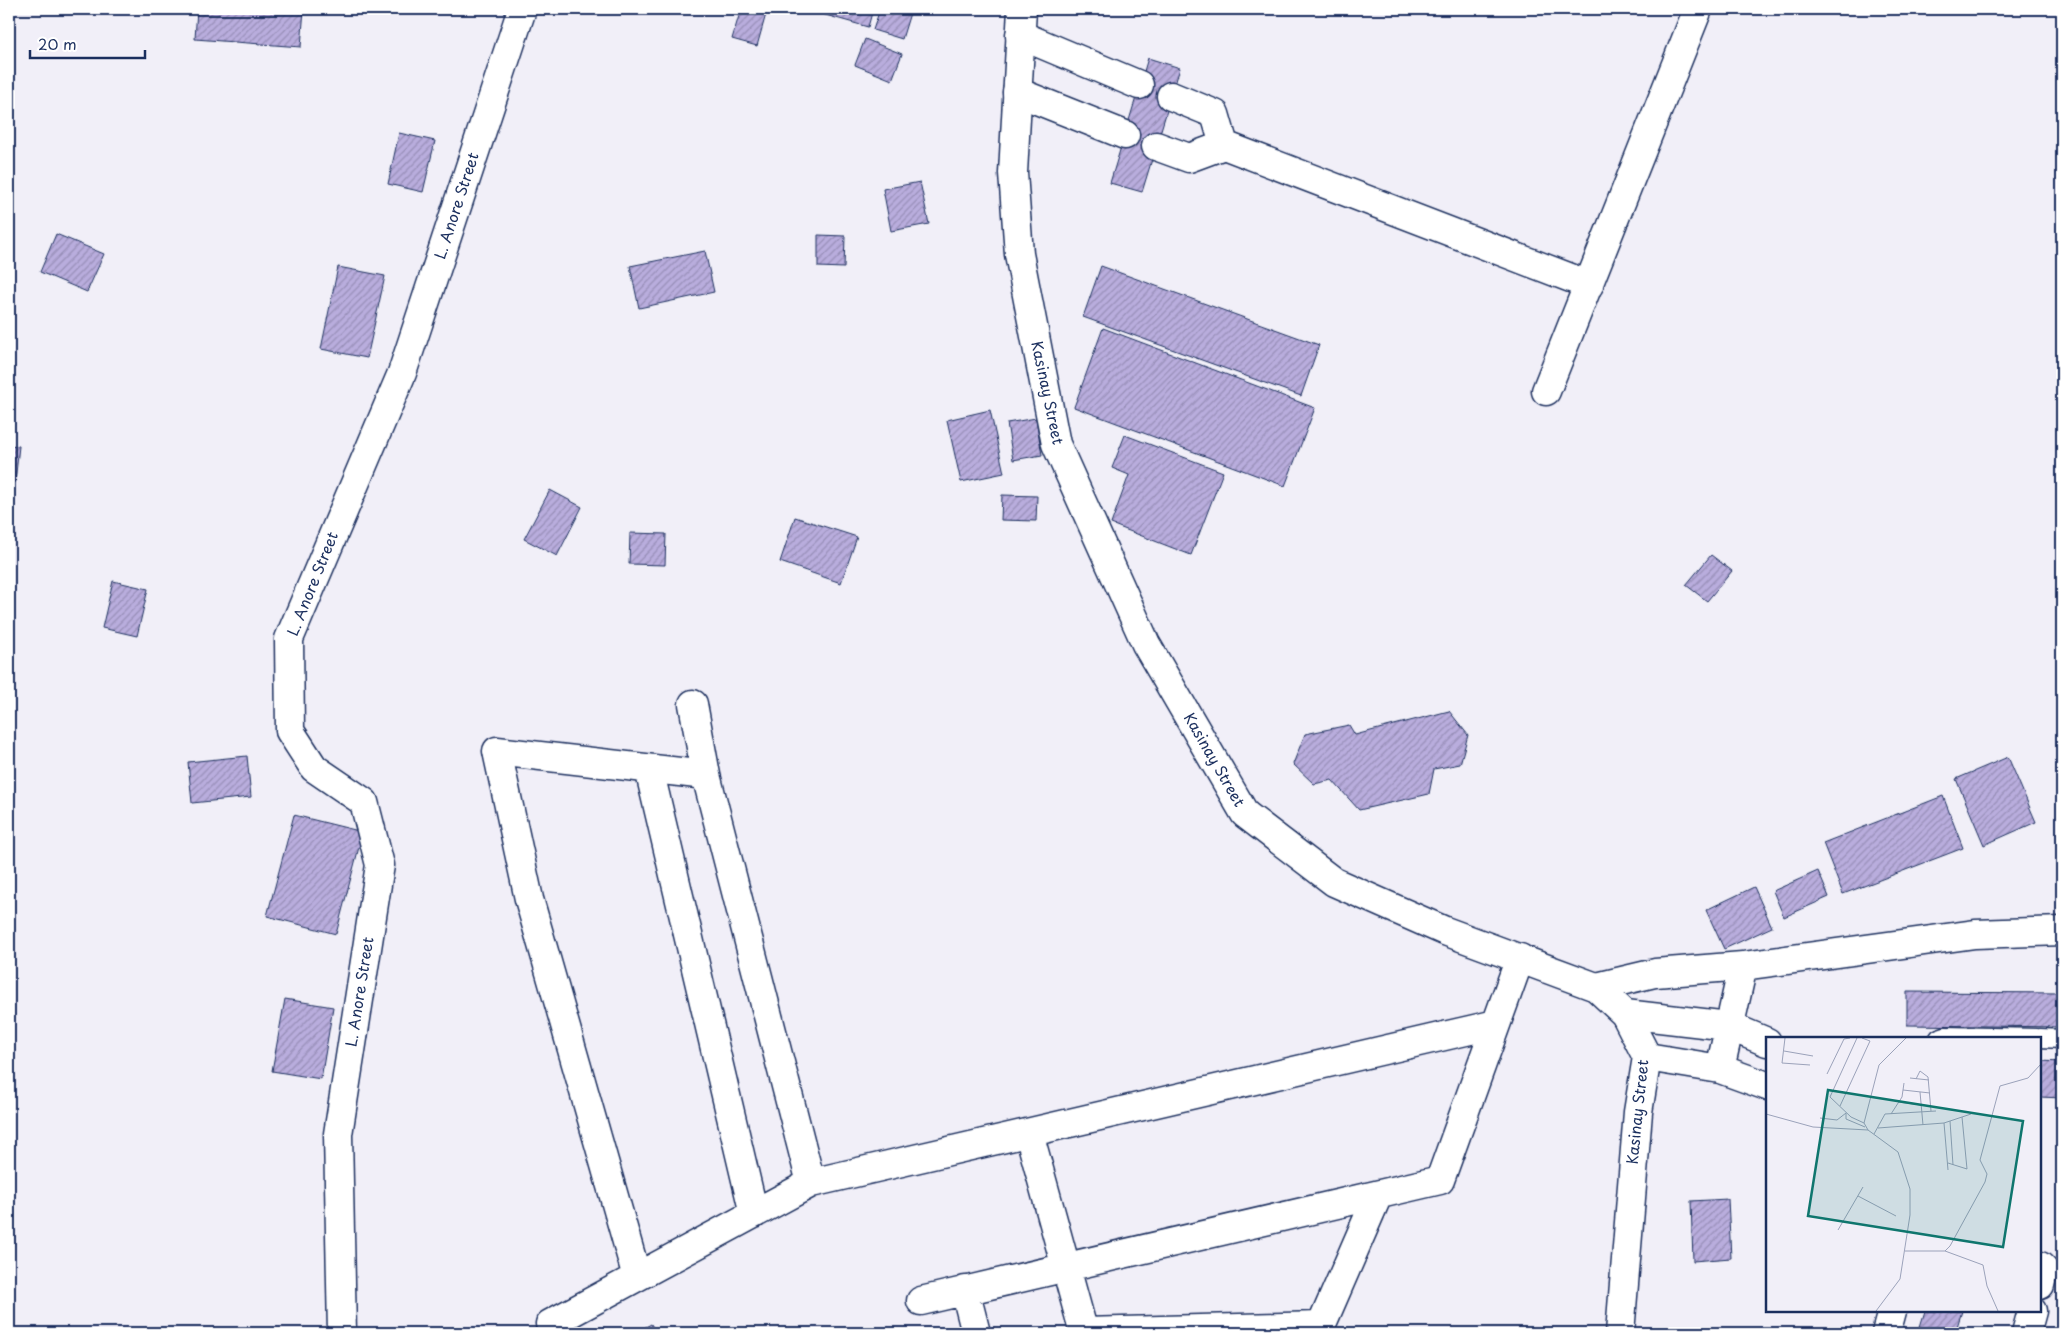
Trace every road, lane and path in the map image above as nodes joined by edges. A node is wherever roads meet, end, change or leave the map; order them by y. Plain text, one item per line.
1 (522, 9) edge
2 (1698, 9) edge
3 (1021, 22) edge
4 (1140, 85) dead end
5 (1018, 92) junction
6 (1171, 96) dead end
7 (1125, 135) dead end
8 (1224, 145) junction
9 (1156, 146) dead end
10 (1589, 285) junction
11 (1546, 391) dead end
12 (692, 704) dead end
13 (649, 769) junction
14 (706, 775) junction
15 (2062, 931) edge
16 (1520, 958) junction
17 (1743, 966) junction
18 (1596, 987) junction
19 (1625, 1014) junction
20 (1496, 1024) junction
21 (1729, 1026) junction
22 (1942, 1037) edge
23 (1992, 1037) edge
24 (2041, 1038) edge
25 (2062, 1039) edge
26 (1766, 1042) edge
27 (1647, 1057) junction
28 (1720, 1069) junction
29 (1766, 1086) edge
30 (1029, 1133) junction
31 (811, 1184) junction
32 (1378, 1195) junction
33 (754, 1214) junction
34 (1066, 1267) junction
35 (2041, 1267) edge
36 (637, 1277) junction
37 (2041, 1281) edge
38 (965, 1290) junction
39 (921, 1301) dead end
40 (1892, 1312) edge
41 (2032, 1312) edge
42 (550, 1324) dead end
43 (1319, 1330) edge
44 (342, 1333) edge
45 (976, 1333) edge
46 (1084, 1333) edge
47 (1620, 1333) edge
48 (1886, 1333) edge
49 (2026, 1333) edge

1 - 44 street, L. Anore Street
2 - 10 street
3 - 4 street
3 - 5 street, Kasinay Street
5 - 7 street
5 - 16 street, Kasinay Street
6 - 8 street
8 - 9 street
8 - 10 street
10 - 11 street
12 - 14 street
13 - 14 street
13 - 33 street
13 - 36 street
14 - 31 street
15 - 17 street
16 - 18 street, Kasinay Street
16 - 20 street
17 - 18 street
17 - 21 street
18 - 19 street, Kasinay Street
19 - 21 street
19 - 27 street, Kasinay Street
20 - 30 street
20 - 32 street
21 - 26 street
21 - 28 street
22 - 23 lane
24 - 25 lane
27 - 28 street
27 - 47 street, Kasinay Street
28 - 29 street
30 - 31 street
30 - 34 street
31 - 33 street
32 - 34 street
32 - 43 street
33 - 36 street
34 - 38 street
34 - 46 street
35 - 37 street
36 - 42 street
38 - 39 street
38 - 45 street
40 - 48 street
41 - 49 street
43 - 46 street

